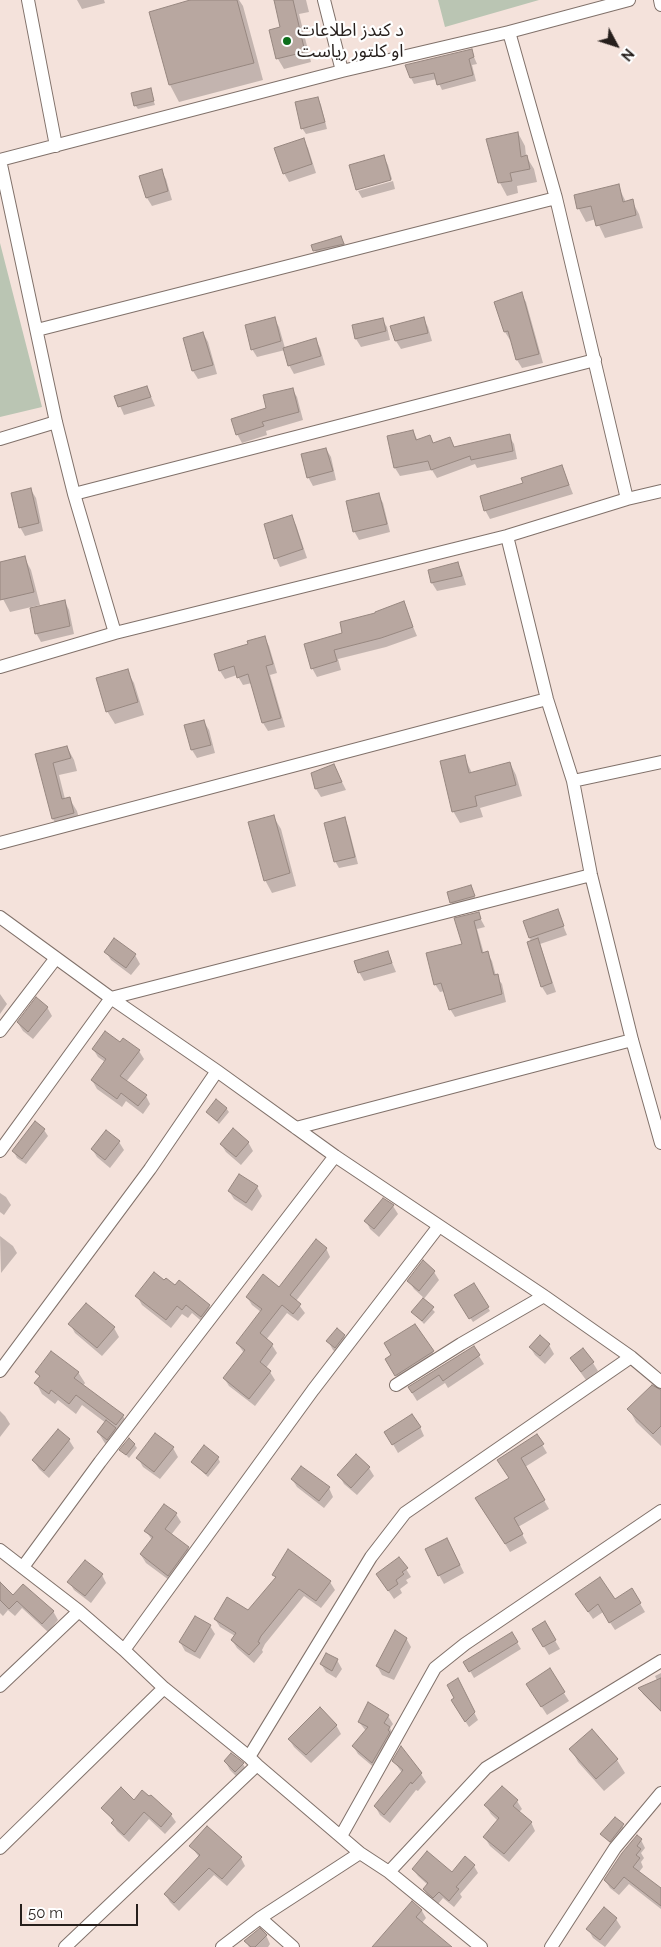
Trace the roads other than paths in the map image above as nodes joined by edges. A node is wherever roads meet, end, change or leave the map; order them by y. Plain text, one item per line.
1 (28, 0) edge
2 (324, 0) edge
3 (628, 0) edge
4 (660, 0) edge
5 (661, 5) edge
6 (509, 32) junction
7 (342, 71) junction
8 (56, 146) junction
9 (0, 160) edge
10 (556, 198) junction
11 (37, 330) junction
12 (595, 360) junction
13 (56, 422) junction
14 (0, 439) edge
15 (661, 491) edge
16 (74, 494) junction
17 (627, 500) junction
18 (507, 536) junction
19 (115, 633) junction
20 (0, 666) edge
21 (547, 699) junction
22 (661, 762) edge
23 (573, 781) junction
24 (0, 843) edge
25 (591, 875) junction
26 (0, 917) edge
27 (56, 958) junction
28 (111, 998) junction
29 (0, 1031) edge
30 (632, 1040) junction
31 (217, 1071) junction
32 (296, 1128) junction
33 (661, 1143) edge
34 (0, 1152) edge
35 (335, 1156) junction
36 (439, 1226) junction
37 (544, 1296) junction
38 (630, 1357) junction
39 (0, 1371) edge
40 (661, 1382) edge
41 (396, 1385) dead end
42 (661, 1511) edge
43 (0, 1550) edge
44 (23, 1567) junction
45 (79, 1611) junction
46 (124, 1650) junction
47 (661, 1662) edge
48 (0, 1686) edge
49 (164, 1688) junction
50 (253, 1761) junction
51 (661, 1793) edge
52 (340, 1836) junction
53 (0, 1848) edge
54 (360, 1854) junction
55 (389, 1872) junction
56 (260, 1918) junction
57 (65, 1947) edge
58 (222, 1947) edge
59 (293, 1947) edge
60 (481, 1947) edge
61 (550, 1947) edge

1 - 8 street
2 - 7 street
3 - 6 street
4 - 5 street
6 - 7 street
6 - 10 street
7 - 8 street
8 - 9 street
9 - 11 street
10 - 11 street
10 - 12 street
11 - 13 street
12 - 16 street
12 - 17 street
13 - 14 street
13 - 16 street
15 - 17 street
16 - 19 street
17 - 18 street
18 - 19 street
18 - 21 street
19 - 20 street
21 - 23 street
21 - 24 street
22 - 23 street
23 - 25 street
25 - 28 street
25 - 30 street
26 - 27 street
27 - 28 street
27 - 29 street
28 - 31 street
28 - 34 street
30 - 32 street
30 - 33 street
31 - 32 street
31 - 39 street
32 - 35 street
35 - 36 street
35 - 44 street
36 - 37 street
36 - 46 street
37 - 38 street
37 - 41 street
38 - 40 street
38 - 50 street
42 - 52 street
43 - 44 street
44 - 45 street
45 - 46 street
45 - 48 street
46 - 49 street
47 - 55 street
49 - 50 street
49 - 53 street
50 - 52 street
50 - 57 street
51 - 61 street
52 - 54 street
54 - 55 street
54 - 56 street
55 - 60 street
56 - 58 street
56 - 59 street

